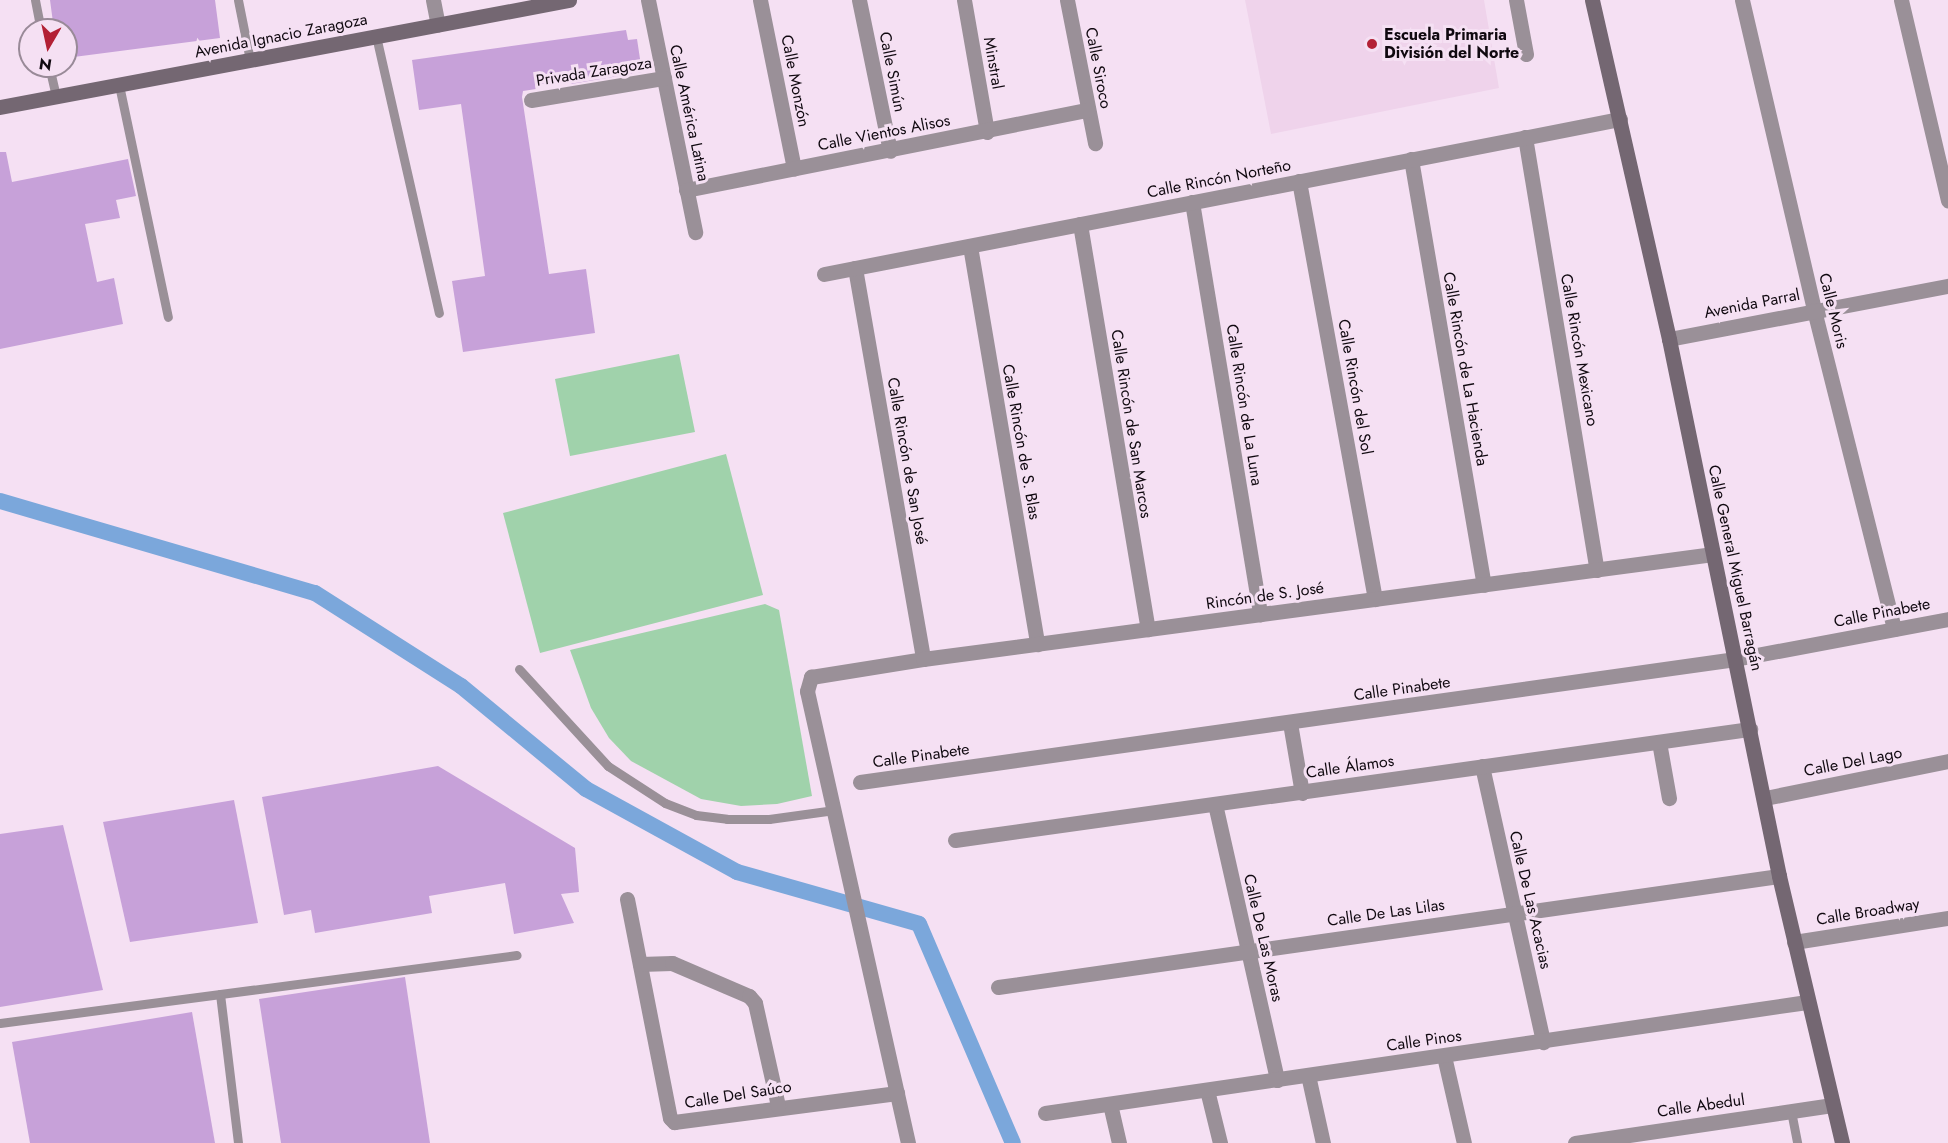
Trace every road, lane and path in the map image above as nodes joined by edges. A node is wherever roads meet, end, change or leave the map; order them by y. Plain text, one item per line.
1 (35, 0) edge
2 (238, 0) edge
3 (433, 0) edge
4 (569, 0) edge
5 (648, 0) edge
6 (760, 0) edge
7 (859, 0) edge
8 (964, 0) edge
9 (1067, 0) edge
10 (1516, 0) edge
11 (1592, 0) edge
12 (1742, 0) edge
13 (1901, 0) edge
14 (535, 3) edge
15 (39, 18) edge
16 (438, 25) junction
17 (376, 36) junction
18 (1526, 54) dead end
19 (250, 60) junction
20 (52, 78) edge
21 (664, 78) junction
22 (119, 85) junction
23 (56, 97) junction
24 (531, 100) dead end
25 (0, 107) edge
26 (1088, 110) junction
27 (1620, 118) junction
28 (987, 132) junction
29 (1525, 137) junction
30 (1095, 143) dead end
31 (890, 151) junction
32 (1412, 159) junction
33 (794, 169) junction
34 (1299, 181) junction
35 (686, 190) junction
36 (1948, 201) edge
37 (1192, 202) junction
38 (1080, 224) junction
39 (695, 232) dead end
40 (970, 246) junction
41 (855, 268) junction
42 (825, 274) dead end
43 (1948, 286) edge
44 (1814, 310) junction
45 (439, 313) dead end
46 (168, 317) dead end
47 (1669, 339) junction
48 (1713, 554) junction
49 (1597, 570) junction
50 (1484, 585) junction
51 (1375, 599) junction
52 (1260, 614) junction
53 (1948, 619) edge
54 (1148, 629) junction
55 (1894, 629) junction
56 (1037, 644) junction
57 (923, 659) junction
58 (1735, 659) junction
59 (519, 669) dead end
60 (1290, 723) junction
61 (1750, 729) junction
62 (1659, 742) junction
63 (1948, 762) edge
64 (1482, 766) junction
65 (860, 782) dead end
66 (1302, 793) junction
67 (1670, 798) dead end
68 (1765, 798) junction
69 (1215, 804) junction
70 (834, 810) junction
71 (955, 840) dead end
72 (1779, 876) junction
73 (627, 899) dead end
74 (1514, 913) junction
75 (1948, 918) edge
76 (1794, 942) junction
77 (1248, 951) junction
78 (517, 955) dead end
79 (640, 964) junction
80 (998, 987) dead end
81 (220, 994) junction
82 (1807, 1002) junction
83 (0, 1023) edge
84 (1543, 1042) junction
85 (1444, 1056) junction
86 (1308, 1075) junction
87 (1277, 1080) junction
88 (1207, 1090) junction
89 (897, 1093) junction
90 (1110, 1104) junction
91 (1833, 1105) junction
92 (778, 1106) junction
93 (1791, 1111) junction
94 (1045, 1113) dead end
95 (238, 1143) edge
96 (908, 1143) edge
97 (1119, 1143) edge
98 (1220, 1143) edge
99 (1323, 1143) edge
100 (1464, 1143) edge
101 (1575, 1143) edge
102 (1797, 1143) edge
103 (1842, 1143) edge

1 - 15 lane
2 - 19 lane
3 - 16 street
4 - 14 main road, Avenida Ignacio Zaragoza
5 - 21 street, Calle América Latina
6 - 33 street, Calle Monzón
7 - 31 street, Calle Simún
8 - 28 street, Minstral
9 - 26 street, Calle Siroco
10 - 18 street
11 - 27 main road, Calle General Miguel Barragán
12 - 44 street, Calle Moris
13 - 36 street
14 - 16 main road, Avenida Ignacio Zaragoza
16 - 17 main road, Avenida Ignacio Zaragoza
17 - 19 main road, Avenida Ignacio Zaragoza
17 - 45 lane
19 - 22 main road, Avenida Ignacio Zaragoza
20 - 23 lane
21 - 24 street, Privada Zaragoza
21 - 35 street, Calle América Latina
22 - 23 main road, Avenida Ignacio Zaragoza
22 - 46 lane
23 - 25 main road, Avenida Ignacio Zaragoza
26 - 28 street, Calle Vientos Alisos
26 - 30 street, Calle Siroco
27 - 29 street, Calle Rincón Norteño
27 - 47 main road, Calle General Miguel Barragán
28 - 31 street, Calle Vientos Alisos
29 - 32 street, Calle Rincón Norteño
29 - 49 street, Calle Rincón Mexicano
31 - 33 street, Calle Vientos Alisos
32 - 34 street, Calle Rincón Norteño
32 - 50 street, Calle Rincón de La Hacienda
33 - 35 street, Calle Vientos Alisos
34 - 37 street, Calle Rincón Norteño
34 - 51 street, Calle Rincón del Sol
35 - 39 street, Calle América Latina
37 - 38 street, Calle Rincón Norteño
37 - 52 street, Calle Rincón de La Luna
38 - 40 street, Calle Rincón Norteño
38 - 54 street, Calle Rincón de San Marcos
40 - 41 street, Calle Rincón Norteño
40 - 56 street, Calle Rincón de S. Blas
41 - 42 street, Calle Rincón Norteño
41 - 57 street, Calle Rincón de San José
43 - 44 street, Avenida Parral
44 - 47 street, Avenida Parral
44 - 55 street, Calle Moris
47 - 48 main road, Calle General Miguel Barragán
48 - 49 street, Rincón de S. José
48 - 58 main road, Calle General Miguel Barragán
49 - 50 street, Rincón de S. José
50 - 51 street, Rincón de S. José
51 - 52 street, Rincón de S. José
52 - 54 street, Rincón de S. José
53 - 55 street, Calle Pinabete
54 - 56 street, Rincón de S. José
55 - 58 street, Calle Pinabete
56 - 57 street, Rincón de S. José
57 - 70 street, Rincón de S. José
58 - 60 street, Calle Pinabete
58 - 61 main road, Calle General Miguel Barragán
59 - 70 lane
60 - 65 street, Calle Pinabete
60 - 66 street
61 - 62 street, Calle Álamos
61 - 68 main road, Calle General Miguel Barragán
62 - 64 street, Calle Álamos
62 - 67 street
63 - 68 street, Calle Del Lago
64 - 66 street, Calle Álamos
64 - 74 street, Calle De Las Acacias
66 - 69 street, Calle Álamos
68 - 72 main road, Calle General Miguel Barragán
69 - 71 street, Calle Álamos
69 - 77 street, Calle De Las Moras
70 - 89 street
72 - 74 street, Calle De Las Lilas
72 - 76 main road, Calle General Miguel Barragán
73 - 79 street
74 - 77 street, Calle De Las Lilas
74 - 84 street, Calle De Las Acacias
75 - 76 street, Calle Broadway
76 - 82 main road, Calle General Miguel Barragán
77 - 80 street, Calle De Las Lilas
77 - 87 street, Calle De Las Moras
78 - 81 lane
79 - 92 street
79 - 92 street, Calle Del Saúco
81 - 83 lane
81 - 95 lane
82 - 84 street, Calle Pinos
82 - 91 main road, Calle General Miguel Barragán
84 - 85 street, Calle Pinos
85 - 86 street, Calle Pinos
85 - 100 street
86 - 87 street, Calle Pinos
86 - 99 street
87 - 88 street, Calle Pinos
88 - 90 street, Calle Pinos
88 - 98 street
89 - 92 street, Calle Del Saúco
89 - 96 street
90 - 94 street, Calle Pinos
90 - 97 street
91 - 93 street, Calle Abedul
91 - 103 main road, Calle General Miguel Barragán
93 - 101 street, Calle Abedul
93 - 102 lane

